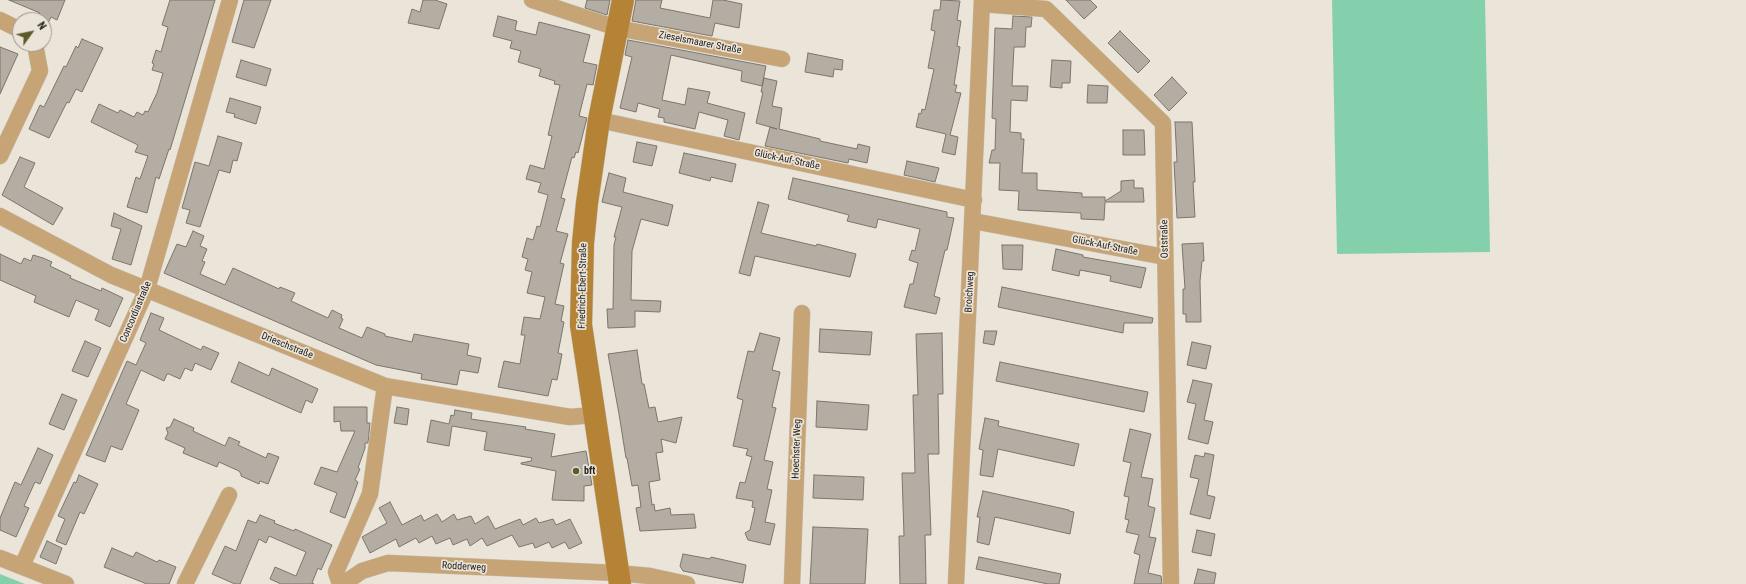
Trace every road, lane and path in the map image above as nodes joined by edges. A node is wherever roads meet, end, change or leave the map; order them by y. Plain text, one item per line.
1 (230, 0) edge
2 (532, 0) edge
3 (623, 0) edge
4 (982, 2) edge
5 (0, 20) edge
6 (12, 26) edge
7 (617, 28) junction
8 (36, 52) edge
9 (782, 59) dead end
10 (599, 120) junction
11 (0, 156) edge
12 (974, 200) junction
13 (0, 216) edge
14 (973, 221) junction
15 (1165, 257) junction
16 (147, 289) junction
17 (802, 313) dead end
18 (385, 386) junction
19 (593, 415) junction
20 (229, 495) dead end
21 (0, 558) edge
22 (22, 566) junction
23 (589, 578) edge
24 (617, 580) edge
25 (66, 584) edge
26 (186, 584) edge
27 (342, 584) edge
28 (687, 584) edge
29 (792, 584) edge
30 (956, 584) edge
31 (1171, 584) edge

1 - 16 street, Concordiastraße
2 - 7 street, Zieselsmaarer Straße
3 - 7 main road, Friedrich-Ebert-Straße
4 - 12 street, Broichweg
4 - 15 street, Oststraße
5 - 6 street
7 - 9 street, Zieselsmaarer Straße
7 - 10 main road, Friedrich-Ebert-Straße
8 - 11 street
10 - 12 street, Glück-Auf-Straße
10 - 19 main road, Friedrich-Ebert-Straße
12 - 14 street, Broichweg
13 - 16 street, Drieschstraße
14 - 15 street, Glück-Auf-Straße
14 - 30 street, Broichweg
15 - 31 street, Oststraße
16 - 18 street, Drieschstraße
16 - 22 street, Concordiastraße
17 - 29 street, Hoechster Weg
18 - 19 street, Drieschstraße
18 - 27 street, Rodderweg
19 - 24 main road, Friedrich-Ebert-Straße
20 - 26 street
21 - 22 street
22 - 25 street
23 - 24 street, Rodderweg
23 - 27 street, Rodderweg
24 - 28 street, Rodderweg

